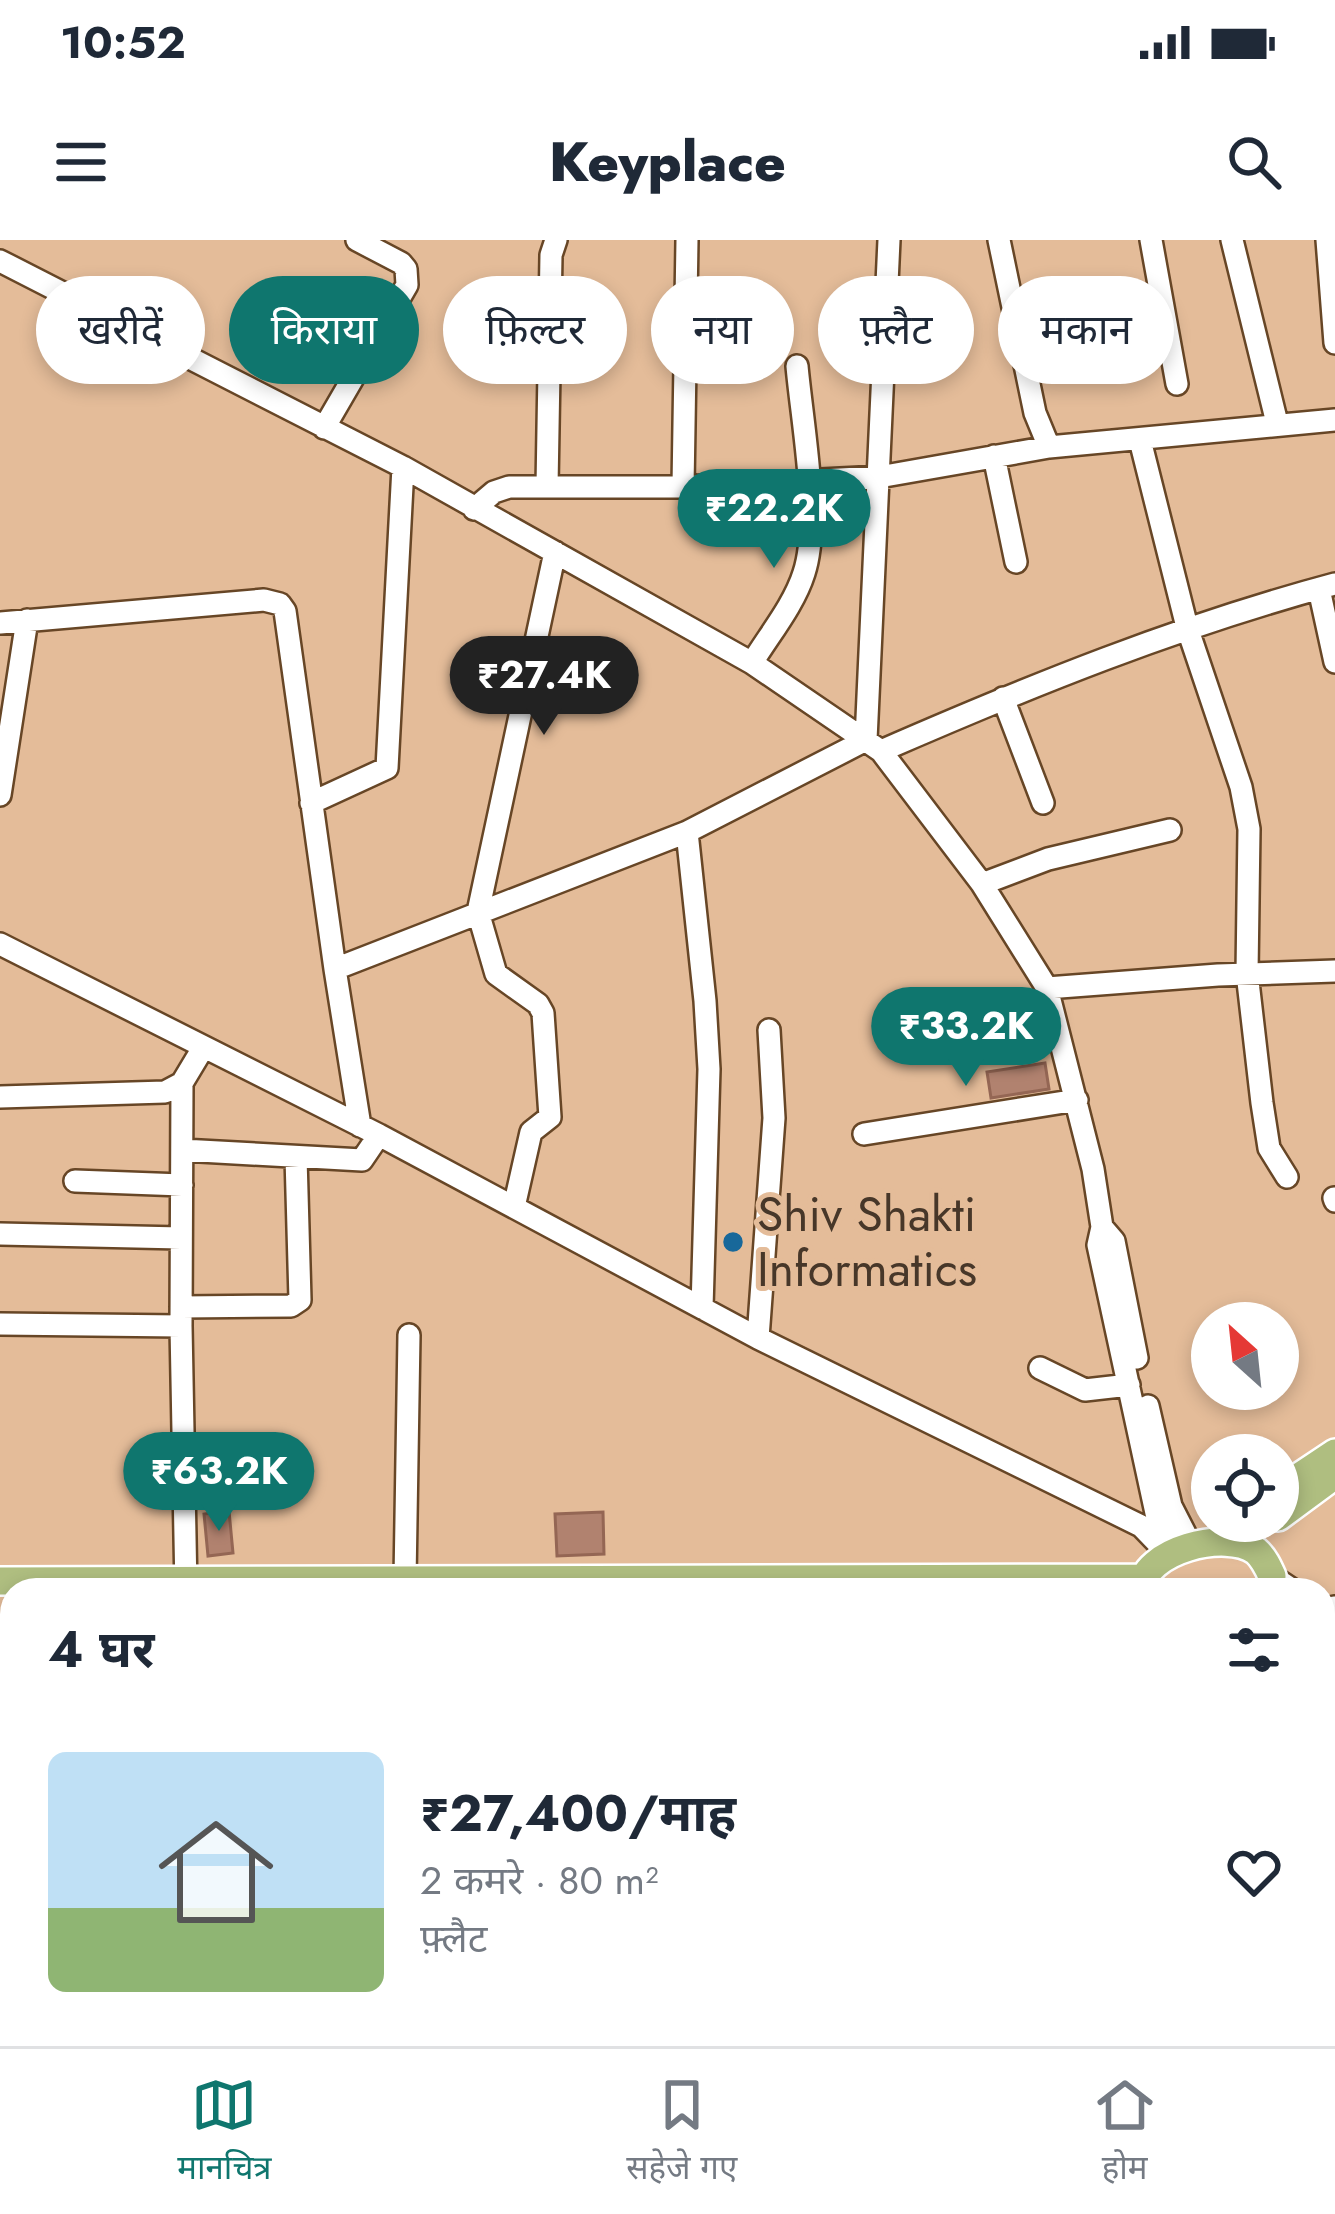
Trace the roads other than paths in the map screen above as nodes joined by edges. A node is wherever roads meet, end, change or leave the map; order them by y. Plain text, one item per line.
1 (10, 240) edge
2 (556, 240) edge
3 (687, 240) edge
4 (890, 240) edge
5 (999, 240) edge
6 (1151, 240) edge
7 (1232, 240) edge
8 (1327, 240) edge
9 (370, 243) edge
10 (0, 260) edge
11 (1006, 276) edge
12 (1158, 276) edge
13 (1335, 343) edge
14 (797, 366) dead end
15 (1174, 367) edge
16 (1028, 384) edge
17 (1177, 384) dead end
18 (1335, 420) edge
19 (1276, 423) junction
20 (324, 428) junction
21 (1140, 440) junction
22 (1049, 446) junction
23 (994, 456) junction
24 (404, 467) junction
25 (879, 477) junction
26 (807, 480) junction
27 (547, 486) junction
28 (683, 487) junction
29 (474, 509) junction
30 (555, 552) junction
31 (1016, 562) dead end
32 (1327, 586) edge
33 (27, 620) junction
34 (0, 623) edge
35 (1186, 627) junction
36 (1335, 662) edge
37 (752, 663) junction
38 (1003, 698) junction
39 (874, 745) junction
40 (0, 795) edge
41 (311, 802) junction
42 (1043, 803) dead end
43 (1170, 830) dead end
44 (687, 832) junction
45 (982, 884) junction
46 (478, 911) junction
47 (0, 944) edge
48 (334, 969) junction
49 (1335, 971) edge
50 (1247, 973) junction
51 (1047, 988) junction
52 (769, 1030) dead end
53 (203, 1048) junction
54 (182, 1083) junction
55 (0, 1097) edge
56 (1076, 1100) junction
57 (370, 1131) junction
58 (863, 1134) dead end
59 (182, 1150) junction
60 (296, 1157) junction
61 (1287, 1177) dead end
62 (75, 1180) dead end
63 (182, 1185) junction
64 (514, 1208) junction
65 (1102, 1227) junction
66 (0, 1234) edge
67 (182, 1238) junction
68 (701, 1308) junction
69 (181, 1316) junction
70 (0, 1324) edge
71 (409, 1335) dead end
72 (758, 1338) junction
73 (1040, 1368) dead end
74 (1129, 1384) junction
75 (1335, 1453) edge
76 (1335, 1474) edge
77 (1299, 1477) edge
78 (1299, 1502) edge
79 (1202, 1542) edge
80 (1259, 1542) edge
81 (1253, 1549) junction
82 (1188, 1550) junction
83 (186, 1578) edge
84 (405, 1578) edge
85 (1146, 1578) edge
86 (1274, 1578) edge

1 - 10 street
2 - 27 street
3 - 28 street
4 - 25 street
5 - 11 street
6 - 12 street
7 - 19 street
8 - 13 street
9 - 20 street
10 - 20 street
14 - 26 street
15 - 17 street
16 - 22 street
18 - 19 street
19 - 21 street
20 - 24 street
21 - 22 street
21 - 35 street
22 - 23 street
23 - 25 street
23 - 31 street
24 - 29 street
24 - 41 street
25 - 26 street
25 - 39 street
26 - 28 street
26 - 37 street
27 - 28 street
27 - 29 street
29 - 30 street
30 - 37 street
30 - 46 street
32 - 35 street
32 - 36 street
33 - 34 street
33 - 40 street
33 - 41 street
35 - 38 street
35 - 50 street
37 - 39 street
38 - 39 street
38 - 42 street
39 - 44 street
39 - 45 street
41 - 48 street
43 - 45 street
44 - 46 street
44 - 68 street
45 - 51 street
46 - 48 street
46 - 64 street
47 - 53 street
48 - 57 street
49 - 50 street
50 - 51 street
50 - 61 street
51 - 56 street
52 - 72 street
53 - 54 street
53 - 57 street
54 - 55 street
54 - 59 street
56 - 58 street
56 - 65 street
57 - 60 street
57 - 64 street
59 - 60 street
59 - 63 street
60 - 69 street
62 - 63 street
63 - 67 street
64 - 68 street
65 - 74 street
65 - 82 street
66 - 67 street
67 - 69 street
68 - 72 street
69 - 70 street
69 - 83 street
71 - 84 street
72 - 82 street
73 - 74 street
74 - 82 street
75 - 77 main road
76 - 78 main road
79 - 82 main road
80 - 81 main road
81 - 82 main road
81 - 86 main road
82 - 85 main road

